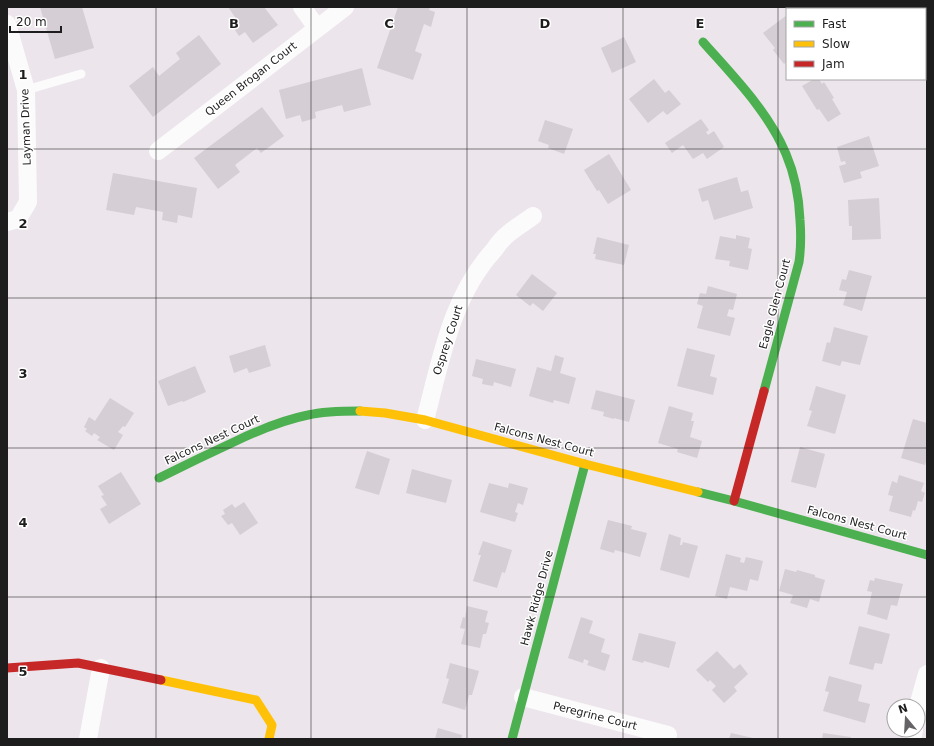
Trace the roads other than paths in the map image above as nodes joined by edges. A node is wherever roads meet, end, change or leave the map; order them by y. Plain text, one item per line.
1 (302, 7) edge
2 (345, 7) edge
3 (7, 24) edge
4 (317, 28) junction
5 (703, 42) dead end
6 (80, 74) dead end
7 (26, 90) junction
8 (158, 151) dead end
9 (533, 216) dead end
10 (7, 222) edge
11 (425, 420) junction
12 (585, 464) junction
13 (158, 478) dead end
14 (734, 502) junction
15 (927, 555) edge
16 (7, 668) edge
17 (101, 668) junction
18 (927, 674) edge
19 (523, 697) junction
20 (920, 698) edge
21 (668, 734) dead end
22 (88, 739) edge
23 (268, 739) edge
24 (512, 739) edge

1 - 4 street
2 - 4 street, Queen Brogan Court
3 - 7 street, Layman Drive
4 - 8 street, Queen Brogan Court
5 - 14 street, Eagle Glen Court
6 - 7 lane
7 - 10 street, Layman Drive
9 - 11 street, Osprey Court
11 - 12 street, Falcons Nest Court
11 - 13 street, Falcons Nest Court
12 - 14 street, Falcons Nest Court
12 - 19 street, Hawk Ridge Drive
14 - 15 street, Falcons Nest Court
16 - 17 street
17 - 22 street
17 - 23 street
18 - 20 street
19 - 21 street, Peregrine Court
19 - 24 street, Hawk Ridge Drive

